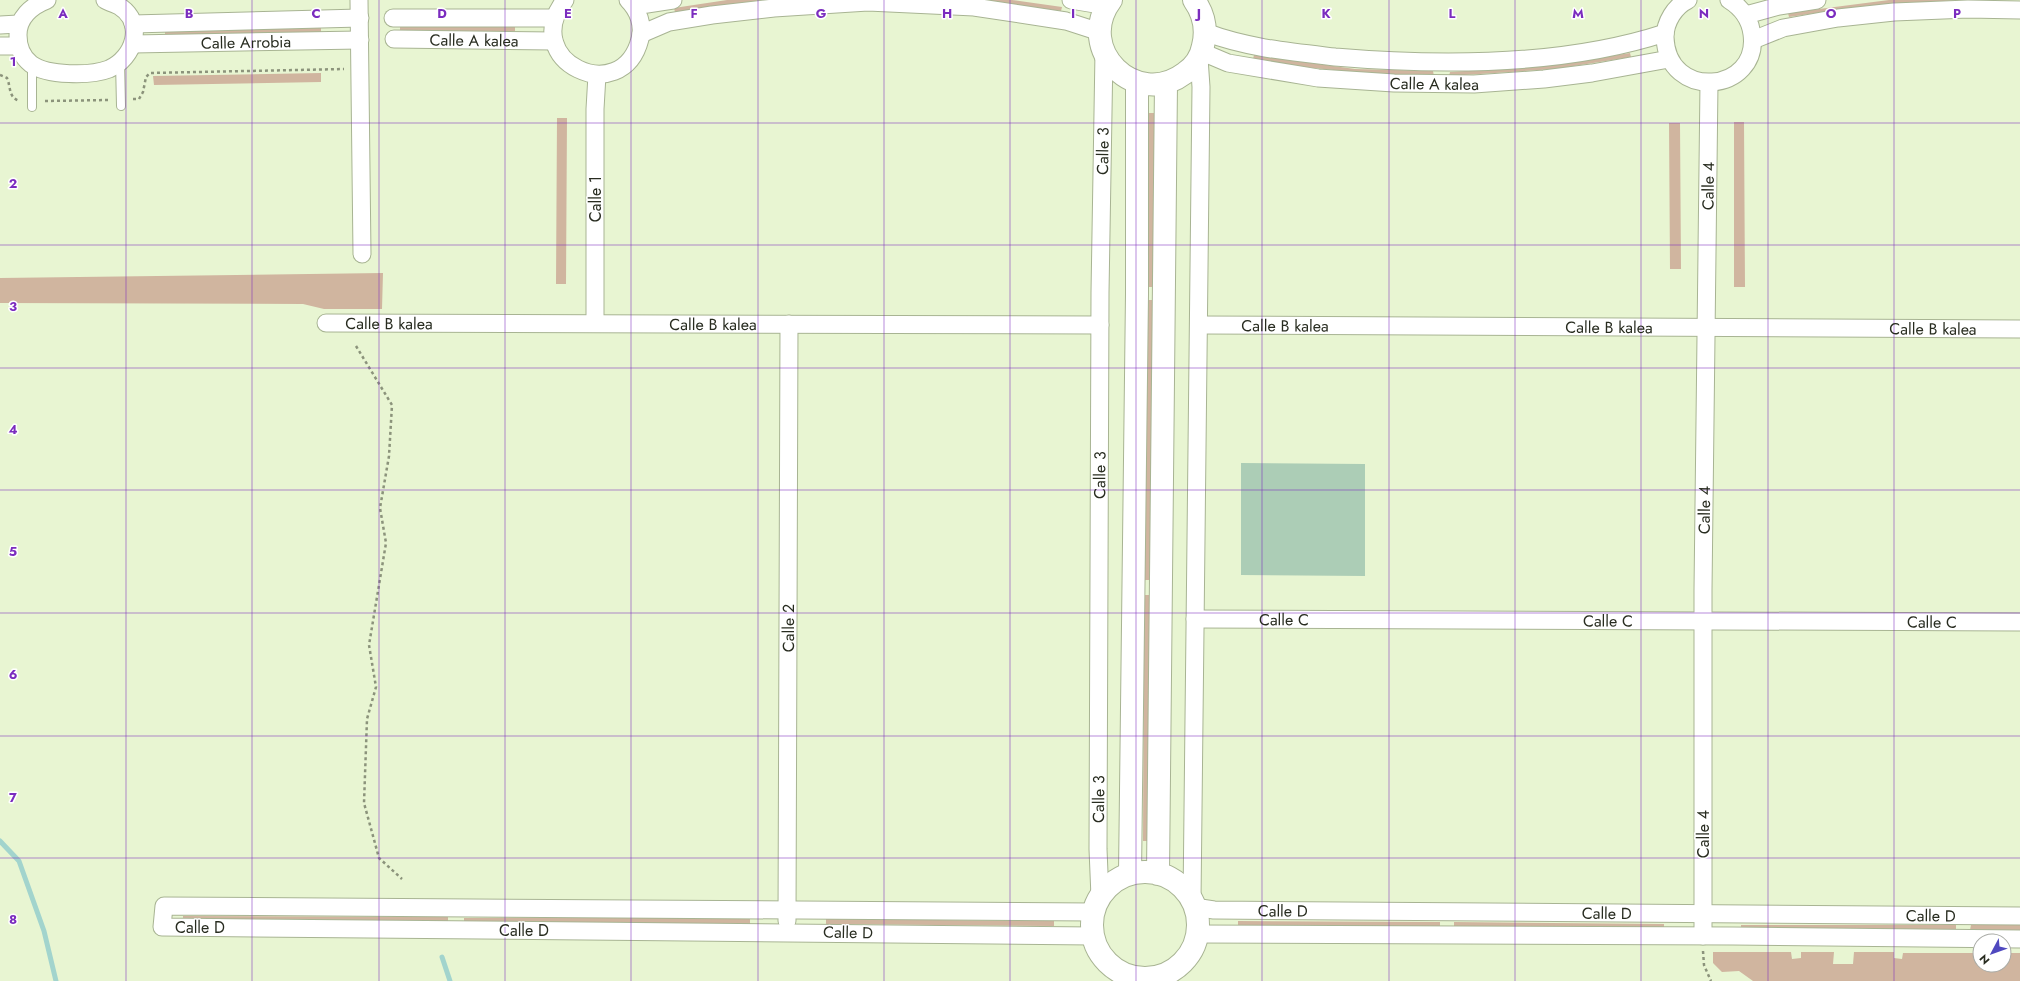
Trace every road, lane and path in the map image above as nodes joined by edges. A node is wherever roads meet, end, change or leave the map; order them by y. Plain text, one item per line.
1 (47, 0) edge
2 (359, 0) edge
3 (565, 0) edge
4 (673, 0) edge
5 (1071, 0) edge
6 (1194, 0) edge
7 (1686, 0) edge
8 (1729, 0) edge
9 (1817, 0) edge
10 (115, 2) edge
11 (631, 3) edge
12 (1109, 3) edge
13 (28, 5) edge
14 (2020, 10) edge
15 (1746, 15) junction
16 (360, 18) junction
17 (393, 18) dead end
18 (554, 18) junction
19 (18, 24) junction
20 (133, 24) junction
21 (0, 25) edge
22 (1665, 33) junction
23 (641, 34) junction
24 (394, 39) dead end
25 (360, 40) junction
26 (1753, 40) junction
27 (554, 41) junction
28 (1102, 42) junction
29 (133, 44) junction
30 (0, 46) edge
31 (18, 46) junction
32 (1202, 47) junction
33 (1669, 59) junction
34 (120, 62) junction
35 (32, 64) junction
36 (351, 69) dead end
37 (0, 75) edge
38 (597, 75) junction
39 (1137, 83) junction
40 (1709, 83) junction
41 (1166, 84) junction
42 (132, 99) dead end
43 (112, 100) dead end
44 (23, 101) dead end
45 (42, 101) dead end
46 (32, 106) dead end
47 (121, 106) dead end
48 (362, 254) dead end
49 (594, 322) junction
50 (326, 323) dead end
51 (789, 324) junction
52 (1100, 325) junction
53 (1199, 325) junction
54 (1706, 326) junction
55 (2020, 329) edge
56 (356, 346) dead end
57 (1195, 619) junction
58 (1703, 621) junction
59 (2020, 622) edge
60 (1130, 874) junction
61 (1158, 874) junction
62 (402, 879) dead end
63 (1096, 904) junction
64 (1193, 904) junction
65 (787, 910) junction
66 (1703, 914) junction
67 (2020, 916) edge
68 (787, 932) junction
69 (1197, 934) junction
70 (1093, 936) junction
71 (1703, 936) junction
72 (2020, 939) edge
73 (1167, 978) edge
74 (1711, 981) edge

1 - 13 street
2 - 16 street
3 - 18 street
4 - 11 street
5 - 12 street
6 - 32 street
7 - 22 street
8 - 15 street
9 - 15 street
10 - 20 street
11 - 23 street
12 - 28 street
13 - 19 street
14 - 26 street
15 - 26 street
16 - 20 street, Calle Arrobia
16 - 25 street
17 - 18 street, Calle A kalea
18 - 27 street
19 - 21 street
19 - 31 street
20 - 29 street
22 - 32 street, Calle A kalea
22 - 33 street
23 - 28 street
23 - 38 street
24 - 27 street, Calle A kalea
25 - 29 street, Calle Arrobia
25 - 48 street
26 - 40 street
27 - 38 street
28 - 39 street
28 - 52 street, Calle 3
29 - 34 street
30 - 31 street
31 - 35 street
32 - 33 street, Calle A kalea
32 - 41 street
32 - 53 street
33 - 40 street
34 - 35 street
34 - 47 lane
35 - 46 lane
36 - 42 path
37 - 44 path
38 - 49 street, Calle 1
39 - 41 street
39 - 60 street, Calle 3
40 - 54 street, Calle 4
41 - 61 street
43 - 45 path
49 - 50 street, Calle B kalea
49 - 51 street, Calle B kalea
51 - 52 street, Calle B kalea
51 - 65 street, Calle 2
52 - 63 street, Calle 3
53 - 54 street, Calle B kalea
53 - 57 street
54 - 55 street, Calle B kalea
54 - 58 street, Calle 4
56 - 62 path
57 - 58 street, Calle C
57 - 64 street
58 - 59 street, Calle C
58 - 66 street, Calle 4
60 - 61 street
60 - 63 street
61 - 64 street
63 - 65 street, Calle D
63 - 70 street
64 - 66 street, Calle D
64 - 69 street
65 - 68 street, Calle 2
65 - 68 street, Calle D
66 - 67 street, Calle D
66 - 71 street, Calle 4
68 - 70 street, Calle D
69 - 71 street, Calle D
69 - 73 street
70 - 73 street
71 - 72 street, Calle D
71 - 74 path

